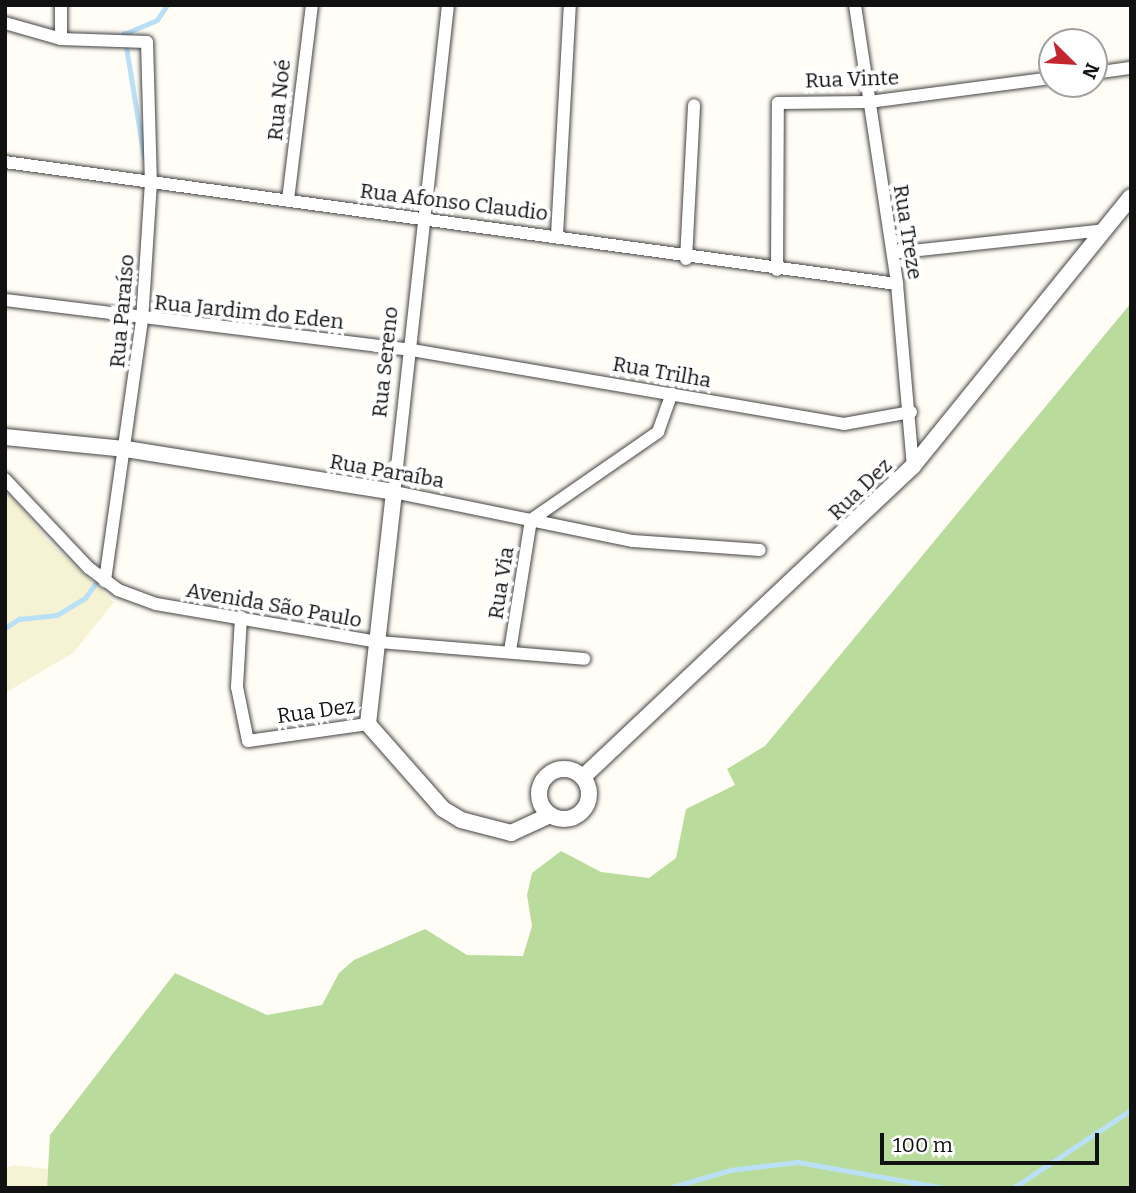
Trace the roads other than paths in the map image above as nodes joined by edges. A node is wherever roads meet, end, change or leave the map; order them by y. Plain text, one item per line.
1 (61, 5) edge
2 (312, 5) edge
3 (448, 5) edge
4 (570, 5) edge
5 (855, 5) edge
6 (5, 23) edge
7 (61, 39) junction
8 (1131, 68) edge
9 (1108, 71) edge
10 (1038, 80) edge
11 (869, 102) junction
12 (694, 104) dead end
13 (5, 162) edge
14 (151, 182) junction
15 (1131, 197) edge
16 (288, 200) junction
17 (424, 218) junction
18 (1105, 230) junction
19 (557, 235) junction
20 (893, 253) junction
21 (686, 259) junction
22 (777, 270) junction
23 (897, 284) junction
24 (5, 300) edge
25 (142, 320) junction
26 (405, 349) junction
27 (672, 393) junction
28 (911, 412) junction
29 (5, 437) edge
30 (126, 449) junction
31 (913, 466) junction
32 (5, 479) edge
33 (394, 492) junction
34 (531, 520) junction
35 (760, 550) dead end
36 (105, 581) junction
37 (241, 617) junction
38 (379, 642) junction
39 (510, 651) junction
40 (584, 659) dead end
41 (368, 724) junction
42 (583, 777) junction
43 (550, 815) junction

1 - 7 street
2 - 16 street, Rua Noé
3 - 17 street, Rua Sereno
4 - 19 street
5 - 11 street, Rua Treze
6 - 7 street
7 - 14 street, Rua Paraíso
8 - 9 street
10 - 11 street, Rua Vinte
11 - 20 street, Rua Treze
11 - 22 street, Rua Vinte
12 - 21 street
13 - 14 street, Rua Afonso Claudio
14 - 16 street, Rua Afonso Claudio
14 - 25 street, Rua Paraíso
15 - 18 street, Rua Dez
16 - 17 street, Rua Afonso Claudio
17 - 19 street, Rua Afonso Claudio
17 - 26 street, Rua Sereno
18 - 20 street
18 - 31 street, Rua Dez
19 - 21 street, Rua Afonso Claudio
20 - 23 street, Rua Treze
21 - 22 street, Rua Afonso Claudio
22 - 23 street, Rua Afonso Claudio
23 - 28 street, Rua Treze
24 - 25 street, Rua Jardim do Eden
25 - 26 street, Rua Jardim do Eden
25 - 30 street, Rua Paraíso
26 - 27 street, Rua Trilha
26 - 33 street, Rua Sereno
27 - 28 street, Rua Trilha
27 - 34 street
28 - 31 street, Rua Treze
29 - 30 street, Rua Paraíba
30 - 33 street, Rua Paraíba
30 - 36 street, Rua Paraíso
31 - 42 street, Rua Dez
32 - 36 street, Avenida São Paulo
33 - 34 street, Rua Paraíba
33 - 38 street, Rua Sereno
34 - 35 street, Rua Paraíba
34 - 39 street, Rua Via
36 - 37 street, Avenida São Paulo
37 - 38 street, Avenida São Paulo
37 - 41 street, Rua Dez
38 - 39 street, Avenida São Paulo
38 - 41 street, Rua Sereno
39 - 40 street, Avenida São Paulo
41 - 43 street, Rua Dez
42 - 43 street
42 - 43 street

